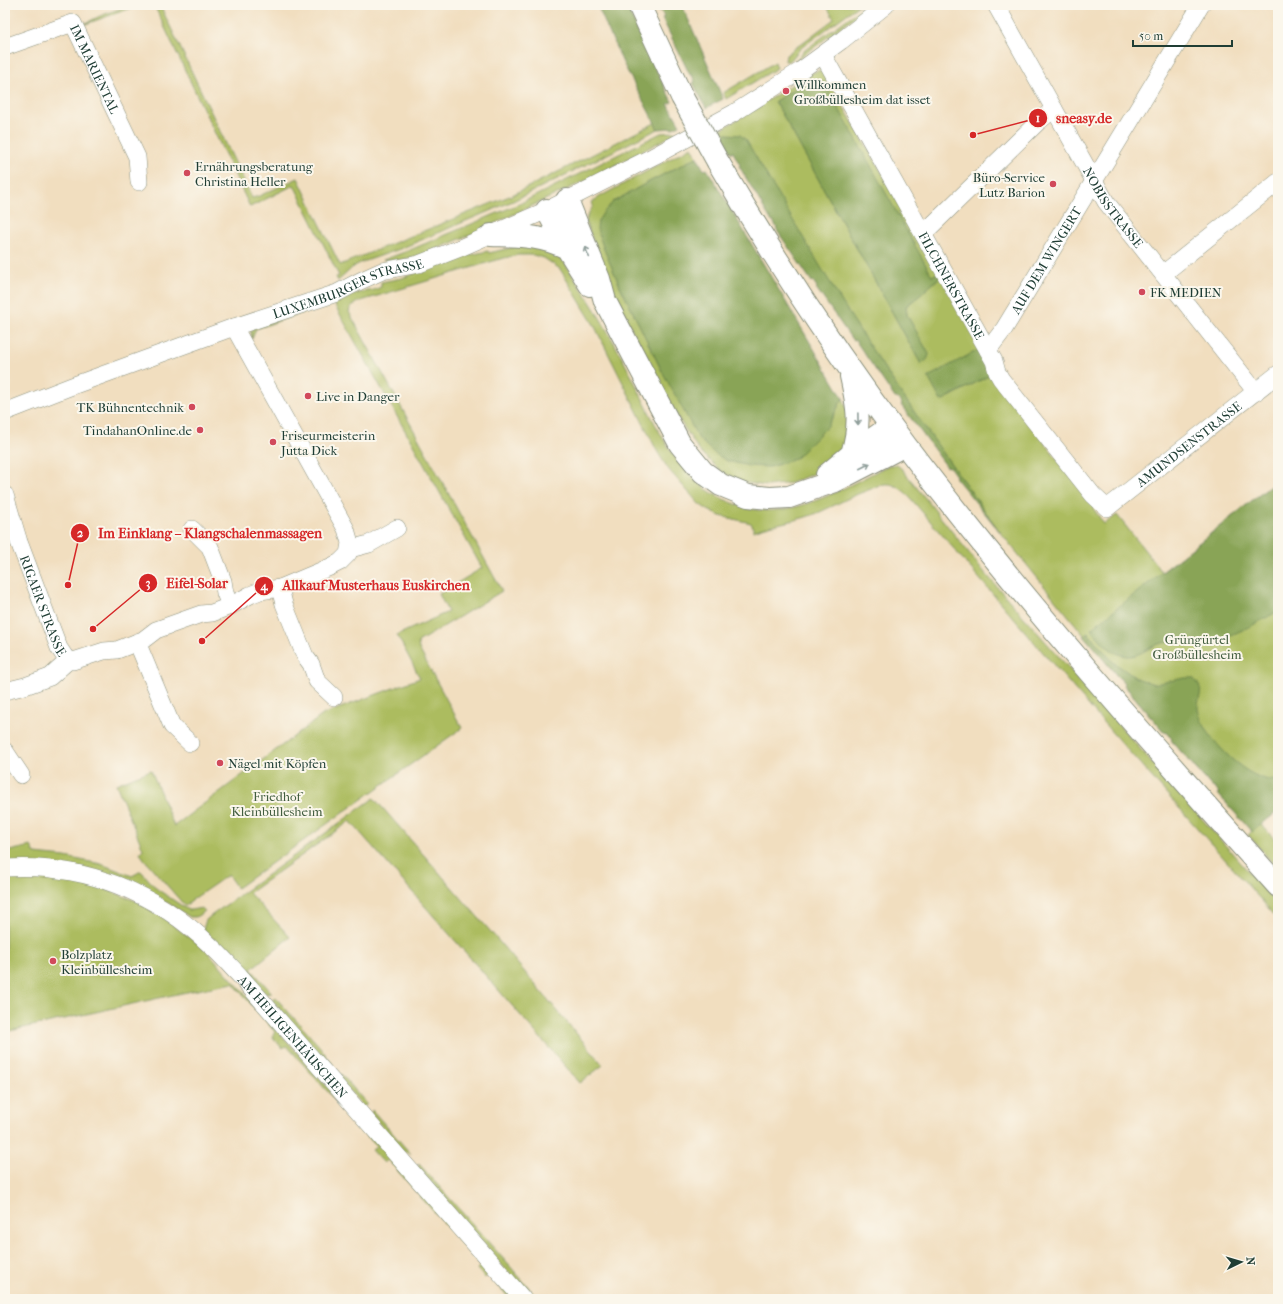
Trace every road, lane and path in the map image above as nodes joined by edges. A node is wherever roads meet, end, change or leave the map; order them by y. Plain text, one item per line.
1 (639, 5) edge
2 (886, 5) edge
3 (996, 5) edge
4 (1201, 5) edge
5 (5, 47) edge
6 (823, 55) junction
7 (1054, 110) junction
8 (1094, 180) junction
9 (139, 182) dead end
10 (1278, 182) edge
11 (567, 200) junction
12 (547, 210) junction
13 (923, 234) junction
14 (491, 235) junction
15 (567, 248) junction
16 (1163, 274) junction
17 (606, 301) junction
18 (234, 327) junction
19 (988, 350) junction
20 (849, 367) junction
21 (1278, 374) edge
22 (1256, 392) junction
23 (5, 412) edge
24 (891, 426) junction
25 (905, 445) junction
26 (852, 454) junction
27 (816, 487) junction
28 (5, 495) edge
29 (1101, 502) joint
30 (397, 528) dead end
31 (192, 529) dead end
32 (350, 549) junction
33 (280, 588) junction
34 (230, 606) junction
35 (138, 642) junction
36 (73, 660) junction
37 (5, 692) edge
38 (334, 697) dead end
39 (190, 743) dead end
40 (5, 751) edge
41 (21, 775) dead end
42 (5, 868) edge
43 (1278, 886) edge
44 (523, 1299) edge

1 - 20 main road, bridge
2 - 6 street, LUXEMBURGER STRASSE
3 - 7 street, NOBISSTRASSE
4 - 8 street, AUF DEM WINGERT
5 - 9 street, IM MARIENTAL
6 - 11 street, LUXEMBURGER STRASSE
6 - 13 street, FILCHNERSTRASSE
7 - 8 street, NOBISSTRASSE
7 - 13 street
8 - 16 street, NOBISSTRASSE
8 - 19 street, AUF DEM WINGERT
10 - 16 street
11 - 12 street, LUXEMBURGER STRASSE
17 -> 11 main road
12 - 14 street, LUXEMBURGER STRASSE
12 - 15 main road
13 - 19 street, FILCHNERSTRASSE
14 - 15 main road
14 - 18 street, LUXEMBURGER STRASSE
15 - 17 main road
16 - 22 street, NOBISSTRASSE
17 - 27 main road
18 - 23 street, LUXEMBURGER STRASSE
18 - 32 street
19 - 29 street, FILCHNERSTRASSE
20 - 24 main road
20 -> 26 main road
21 - 22 street, AMUNDSENSTRASSE
22 - 29 street, AMUNDSENSTRASSE
24 - 25 main road
24 - 26 main road
27 -> 25 main road
25 - 43 main road
26 - 27 main road
28 - 36 street, RIGAER STRASSE
30 - 32 street
31 - 34 street
32 - 33 street
33 - 34 street
33 - 38 street
34 - 35 street
35 - 36 street
35 - 39 street
36 - 37 street
40 - 41 street
42 - 44 street, AM HEILIGENHÄUSCHEN

